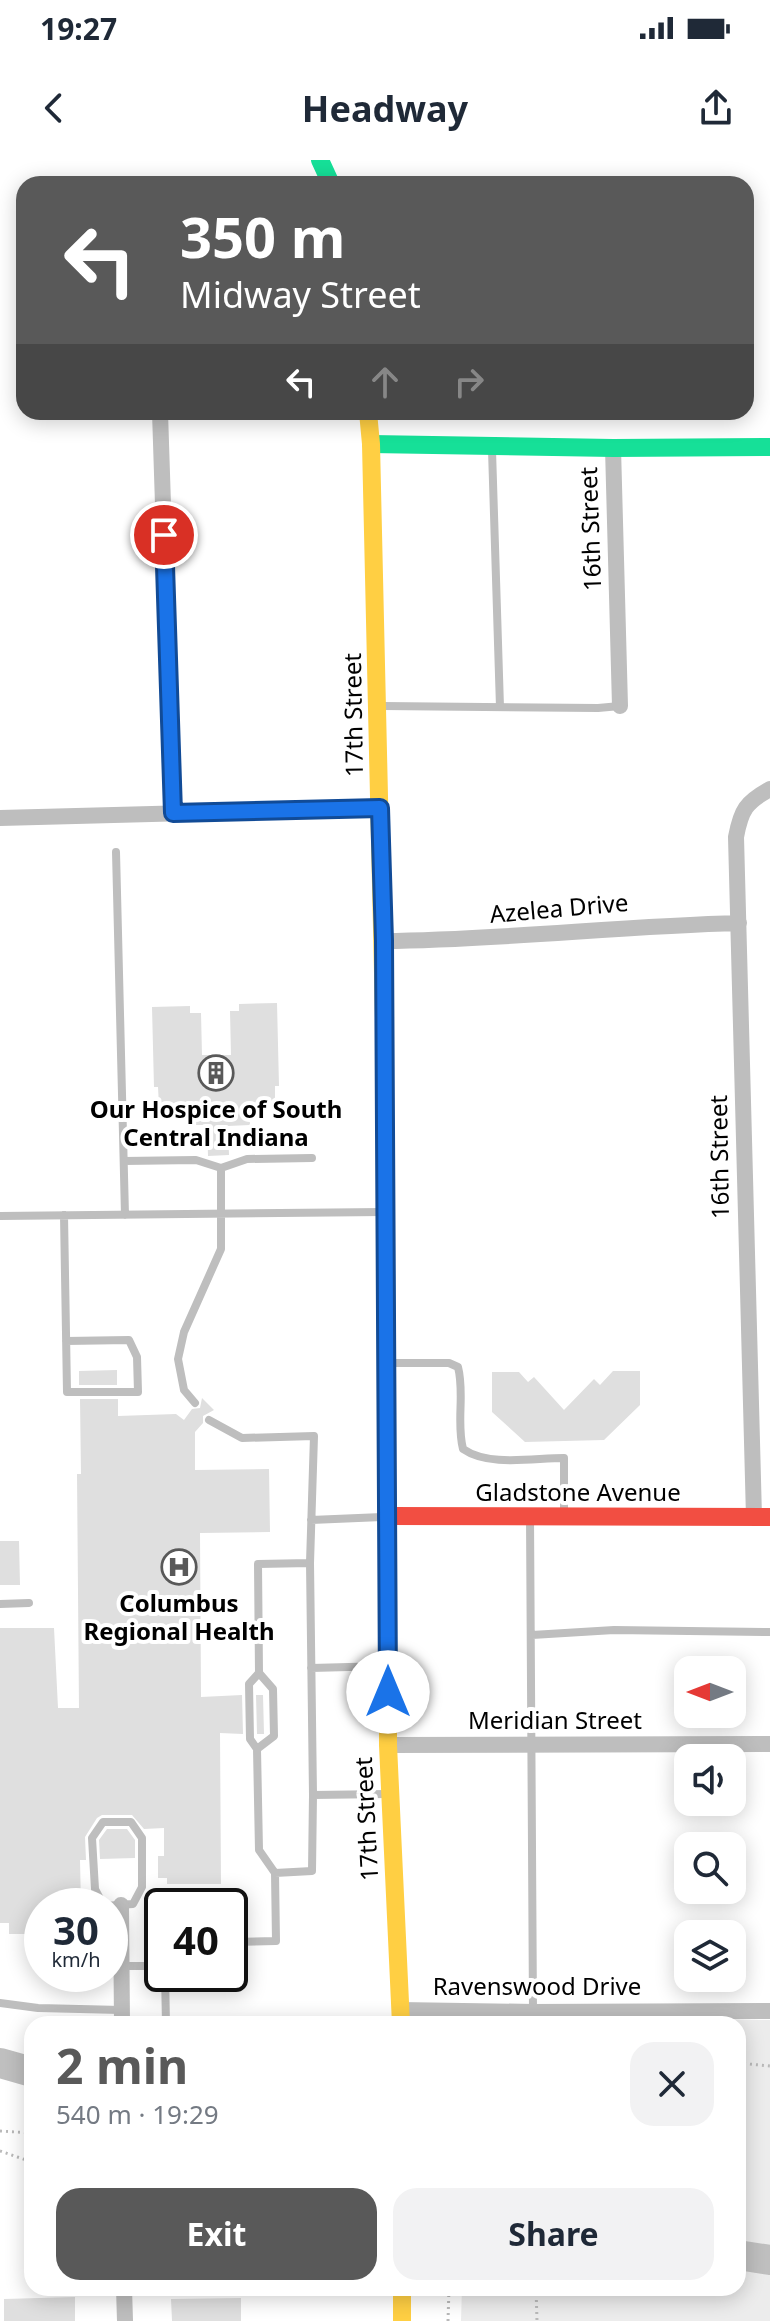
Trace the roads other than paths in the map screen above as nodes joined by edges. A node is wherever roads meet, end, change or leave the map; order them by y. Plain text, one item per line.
1 (160, 420) edge
2 (369, 420) edge
3 (371, 444) junction
4 (492, 446) junction
5 (770, 447) edge
6 (613, 448) junction
7 (378, 706) junction
8 (620, 706) joint
9 (500, 707) junction
10 (770, 789) edge
11 (380, 808) junction
12 (173, 813) junction
13 (0, 818) edge
14 (116, 852) dead end
15 (739, 923) junction
16 (384, 941) junction
17 (312, 1158) dead end
18 (124, 1161) junction
19 (221, 1168) junction
20 (385, 1212) junction
21 (221, 1214) junction
22 (64, 1215) junction
23 (125, 1215) junction
24 (0, 1216) edge
25 (66, 1341) junction
26 (386, 1363) junction
27 (195, 1403) dead end
28 (209, 1420) dead end
29 (386, 1516) junction
30 (530, 1517) junction
31 (564, 1517) junction
32 (762, 1517) edge
33 (311, 1520) junction
34 (310, 1563) junction
35 (29, 1603) dead end
36 (0, 1604) edge
37 (770, 1632) edge
38 (532, 1635) junction
39 (388, 1666) junction
40 (311, 1668) junction
41 (259, 1673) junction
42 (770, 1744) edge
43 (388, 1745) junction
44 (532, 1745) junction
45 (257, 1749) junction
46 (390, 1794) junction
47 (313, 1795) junction
48 (275, 1873) junction
49 (121, 1905) joint
50 (248, 1942) edge
51 (122, 1992) edge
52 (165, 1992) edge
53 (0, 2003) edge
54 (770, 2011) edge
55 (533, 2012) junction
56 (113, 2016) edge
57 (122, 2016) edge
58 (166, 2016) edge
59 (400, 2016) edge
60 (427, 2016) edge
61 (124, 2296) edge
62 (402, 2296) edge
63 (125, 2321) edge
64 (402, 2321) edge

1 - 12 street
2 - 3 street, 17th Street
3 - 4 street
3 - 7 street, 17th Street
4 - 6 street
4 - 9 lane
5 - 6 street
6 - 8 street, 16th Street
7 - 9 lane
7 - 11 street, 17th Street
8 - 9 lane
10 - 15 street, 16th Street
11 - 12 street
11 - 16 street, 17th Street
12 - 13 street
14 - 18 lane
15 - 16 street, Azelea Drive
15 - 32 street, 16th Street
16 - 20 street, 17th Street
17 - 19 lane
18 - 19 lane
18 - 23 lane
19 - 21 lane
20 - 21 lane
20 - 26 street, 17th Street
21 - 23 lane
21 - 27 lane
22 - 23 lane
22 - 24 lane
22 - 25 lane
25 - 25 lane
26 - 29 street, 17th Street
26 - 31 lane
28 - 33 lane
29 - 30 street, Gladstone Avenue
29 - 33 lane
29 - 39 street, 17th Street
30 - 31 street, Gladstone Avenue
30 - 38 lane
31 - 32 street, Gladstone Avenue
33 - 34 lane
34 - 40 lane
34 - 41 lane
35 - 36 lane
37 - 38 lane
38 - 44 lane
39 - 40 lane
39 - 43 street, 17th Street
40 - 47 lane
41 - 45 lane
41 - 45 lane
42 - 44 street, Meridian Street
43 - 44 street, Meridian Street
43 - 46 street, 17th Street
44 - 55 lane
45 - 48 lane
46 - 47 lane
46 - 59 street, 17th Street
47 - 48 lane
48 - 50 lane
49 - 49 lane
51 - 57 street
52 - 58 lane
53 - 56 lane
54 - 55 street, Ravenswood Drive
55 - 60 street, Ravenswood Drive
61 - 63 street
62 - 64 street

